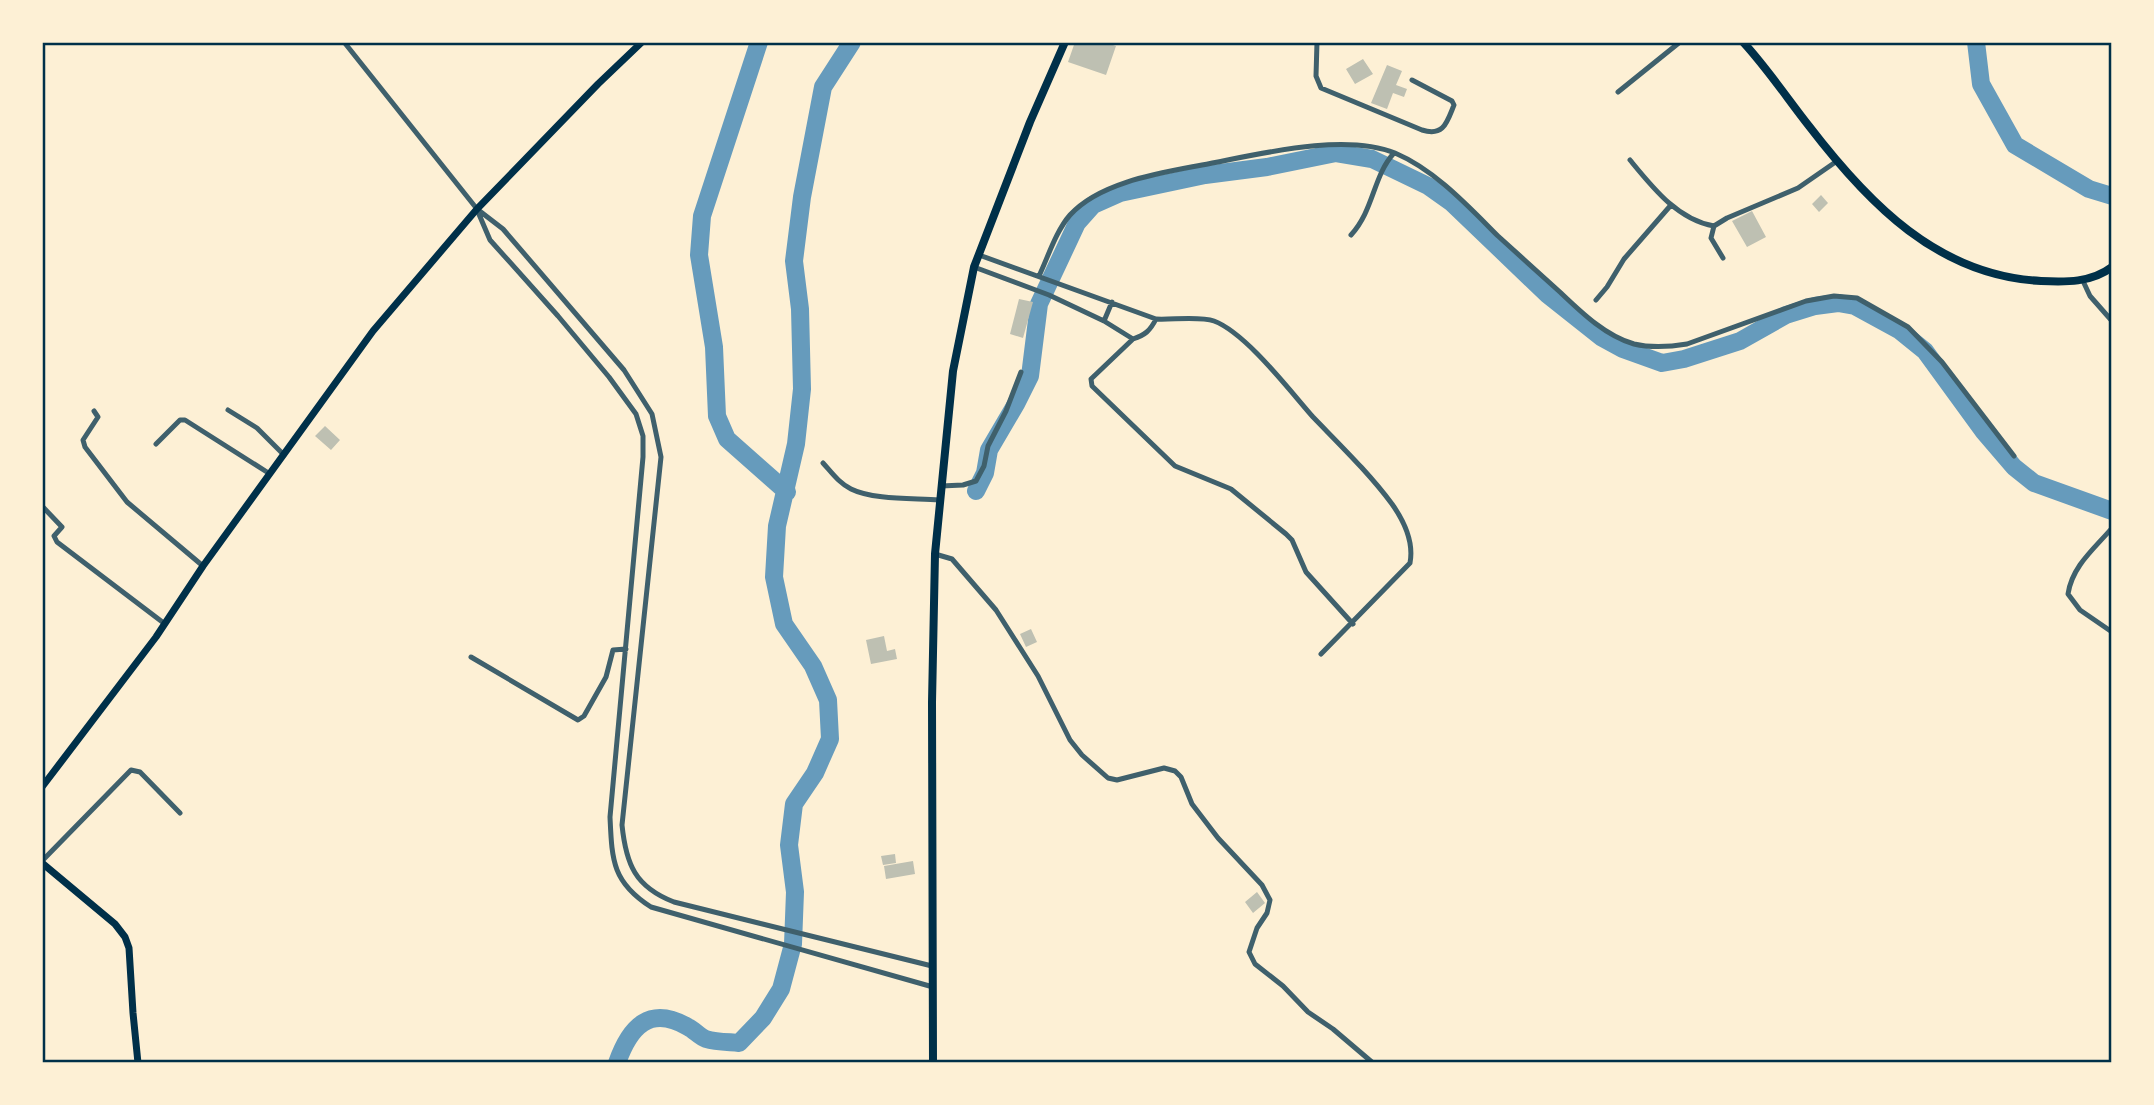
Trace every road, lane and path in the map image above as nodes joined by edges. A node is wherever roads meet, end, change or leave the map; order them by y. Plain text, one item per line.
1 (344, 42) edge
2 (628, 42) edge
3 (642, 42) edge
4 (1065, 42) edge
5 (1317, 42) edge
6 (1680, 42) edge
7 (1743, 42) edge
8 (634, 50) junction
9 (1412, 80) dead end
10 (1618, 92) dead end
11 (1394, 153) junction
12 (1630, 160) dead end
13 (1837, 161) junction
14 (1671, 205) junction
15 (477, 209) junction
16 (1714, 226) junction
17 (1352, 235) dead end
18 (979, 254) junction
19 (1723, 258) dead end
20 (974, 267) junction
21 (2112, 267) edge
22 (1042, 278) junction
23 (2083, 281) junction
24 (1596, 300) dead end
25 (1112, 302) junction
26 (570, 306) junction
27 (558, 316) junction
28 (1156, 319) junction
29 (1104, 321) junction
30 (2112, 321) edge
31 (1133, 339) junction
32 (1021, 372) dead end
33 (229, 410) dead end
34 (94, 411) dead end
35 (156, 444) dead end
36 (284, 455) junction
37 (2014, 456) dead end
38 (823, 463) dead end
39 (270, 474) junction
40 (941, 486) junction
41 (939, 500) junction
42 (42, 506) edge
43 (2111, 529) edge
44 (935, 554) junction
45 (202, 566) junction
46 (630, 602) junction
47 (645, 604) junction
48 (165, 624) junction
49 (1353, 624) junction
50 (2112, 632) edge
51 (625, 649) junction
52 (1321, 654) dead end
53 (471, 657) dead end
54 (615, 765) junction
55 (627, 766) junction
56 (42, 787) edge
57 (180, 813) dead end
58 (42, 862) edge
59 (788, 932) junction
60 (785, 945) junction
61 (932, 966) junction
62 (933, 987) junction
63 (138, 1063) edge
64 (933, 1063) edge
65 (1373, 1063) edge

1 - 15 street
2 - 8 street
3 - 8 main road
4 - 18 main road
5 - 9 street
6 - 10 street
7 - 13 main road
8 - 15 main road
11 - 17 street
11 - 22 street
11 - 37 street
12 - 14 street
13 - 16 street
13 - 23 main road
14 - 16 street
14 - 24 street
15 - 26 street
15 - 27 street
15 - 36 main road
16 - 19 street
18 - 20 main road
18 - 22 street
20 - 29 street
20 - 40 main road
21 - 23 main road
22 - 25 street
23 - 30 street
25 - 28 street
25 - 29 street
26 - 27 street
26 - 47 street
27 - 46 street
28 - 31 street
28 - 49 street
29 - 31 street
31 - 49 street
32 - 40 street
33 - 36 street
34 - 45 street
35 - 39 street
36 - 39 main road
38 - 41 street
39 - 45 main road
40 - 41 main road
41 - 44 main road
42 - 48 street
43 - 50 street
44 - 61 main road
44 - 65 street
45 - 48 main road
46 - 47 street
46 - 51 street
47 - 55 street
48 - 56 main road
49 - 52 street
51 - 53 street
51 - 54 street
54 - 55 street
54 - 60 street
55 - 59 street
57 - 58 street
58 - 63 main road
59 - 60 street
59 - 61 street
60 - 62 street
61 - 62 main road
62 - 64 main road

